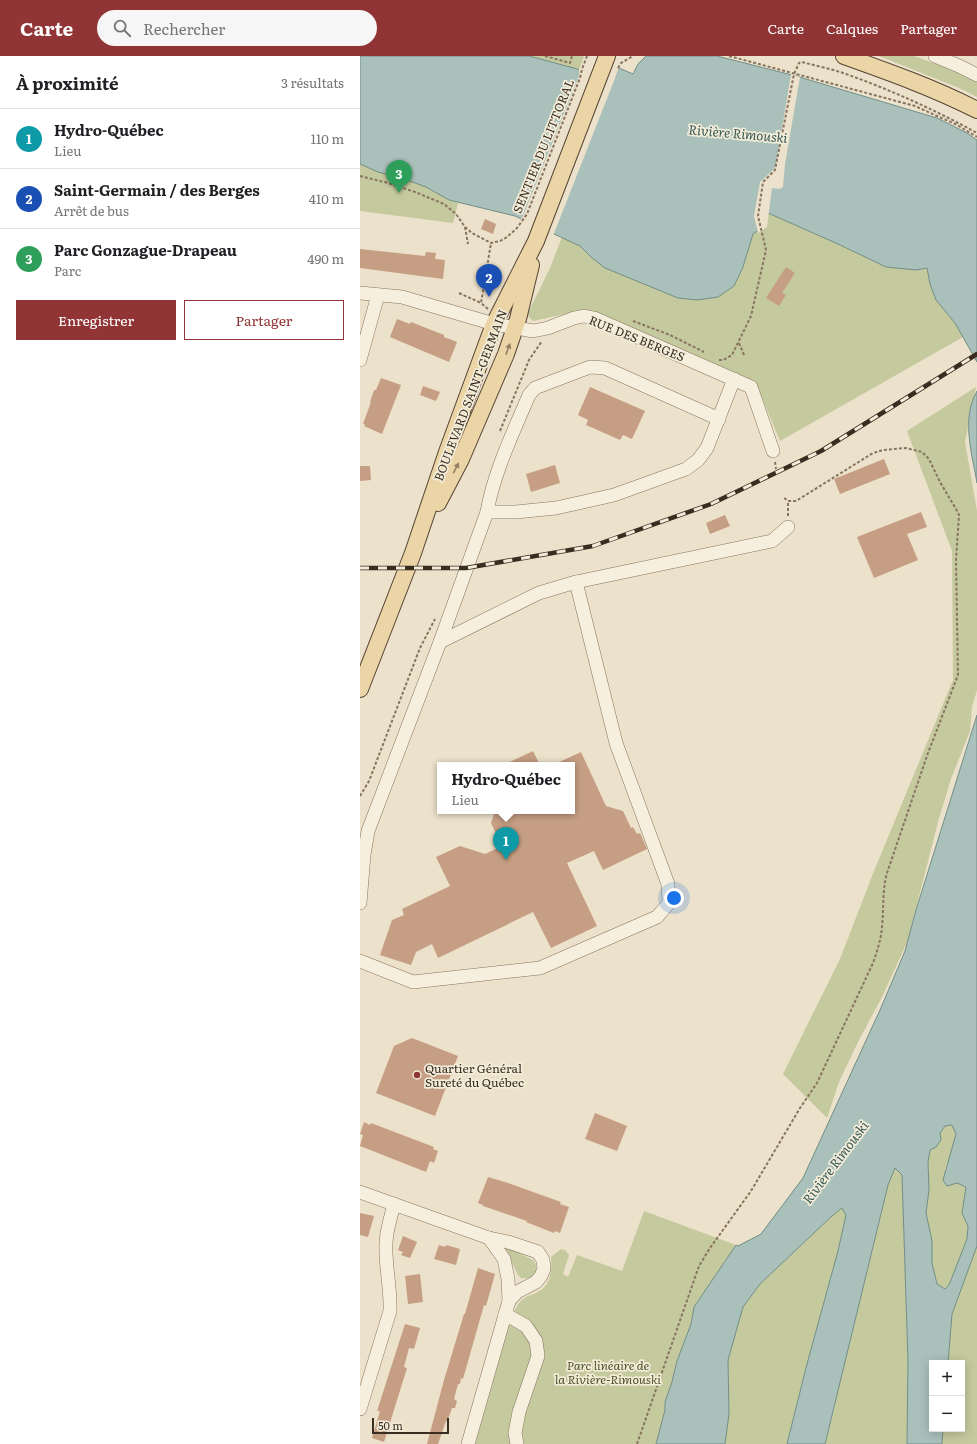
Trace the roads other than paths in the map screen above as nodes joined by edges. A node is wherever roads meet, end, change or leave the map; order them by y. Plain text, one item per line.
1 (844, 56) edge
2 (935, 56) edge
3 (610, 61) edge
4 (977, 75) edge
5 (977, 110) edge
6 (536, 240) junction
7 (360, 293) edge
8 (378, 295) junction
9 (492, 317) junction
10 (515, 329) junction
11 (360, 360) edge
12 (734, 379) junction
13 (719, 419) junction
14 (773, 451) dead end
15 (487, 512) junction
16 (788, 527) road end
17 (413, 553) junction
18 (576, 582) junction
19 (440, 642) junction
20 (360, 689) edge
21 (360, 902) edge
22 (360, 961) edge
23 (360, 1192) edge
24 (394, 1204) junction
25 (489, 1238) junction
26 (509, 1301) junction
27 (505, 1314) junction
28 (360, 1409) edge
29 (468, 1444) edge
30 (517, 1444) edge

1 - 5 main road
2 - 4 street
3 - 6 main road, BOULEVARD SAINT-GERMAIN
6 - 9 main road, BOULEVARD SAINT-GERMAIN
6 - 10 main road, BOULEVARD SAINT-GERMAIN
7 - 8 street, RUE DES BERGES
8 - 9 street, RUE DES BERGES
8 - 11 street
9 - 10 street, RUE DES BERGES
9 - 17 main road, BOULEVARD SAINT-GERMAIN
10 - 12 street, RUE DES BERGES
17 -> 10 main road, BOULEVARD SAINT-GERMAIN
12 - 13 street
12 - 14 street, RUE DES BERGES
13 - 15 street
13 - 15 street
15 - 19 street
16 - 18 street
17 - 20 main road, BOULEVARD SAINT-GERMAIN
18 - 19 street
18 - 22 street
19 - 21 street
23 - 24 street
24 - 25 street
24 - 28 street
25 - 26 street
25 - 26 street
26 - 27 street
27 - 29 street
27 - 30 street

